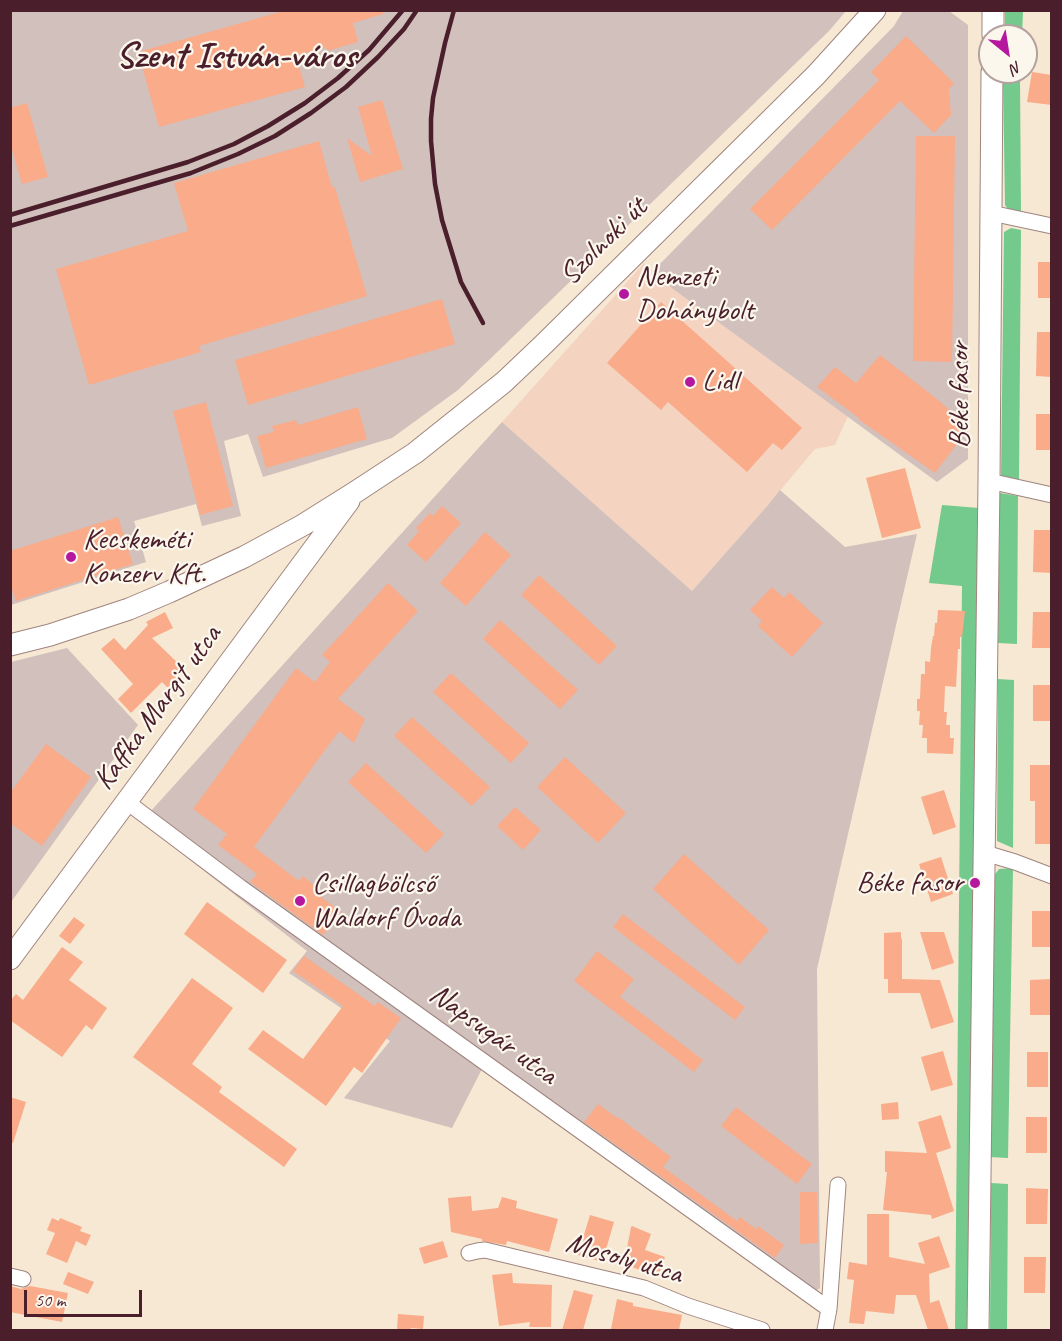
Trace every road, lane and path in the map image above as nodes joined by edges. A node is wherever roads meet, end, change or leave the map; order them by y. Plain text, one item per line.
1 (875, 10) edge
2 (993, 84) edge
3 (991, 213) junction
4 (1052, 226) edge
5 (989, 481) junction
6 (354, 493) junction
7 (1052, 495) edge
8 (10, 645) edge
9 (127, 802) junction
10 (985, 853) junction
11 (1052, 876) edge
12 (10, 959) edge
13 (838, 1185) dead end
14 (469, 1253) dead end
15 (829, 1309) junction
16 (762, 1330) edge
17 (825, 1330) edge
18 (978, 1330) edge

1 - 6 street, Szolnoki út
2 - 3 street, Béke fasor
3 - 4 street
3 - 5 street, Béke fasor
5 - 7 street
5 - 10 street, Béke fasor
6 - 8 street, Szolnoki út
6 - 9 street, Kaffka Margit utca
9 - 12 street, Kaffka Margit utca
9 - 15 street, Napsugár utca
10 - 11 street
10 - 18 street, Béke fasor
13 - 15 street
14 - 16 street, Mosoly utca
15 - 17 street

